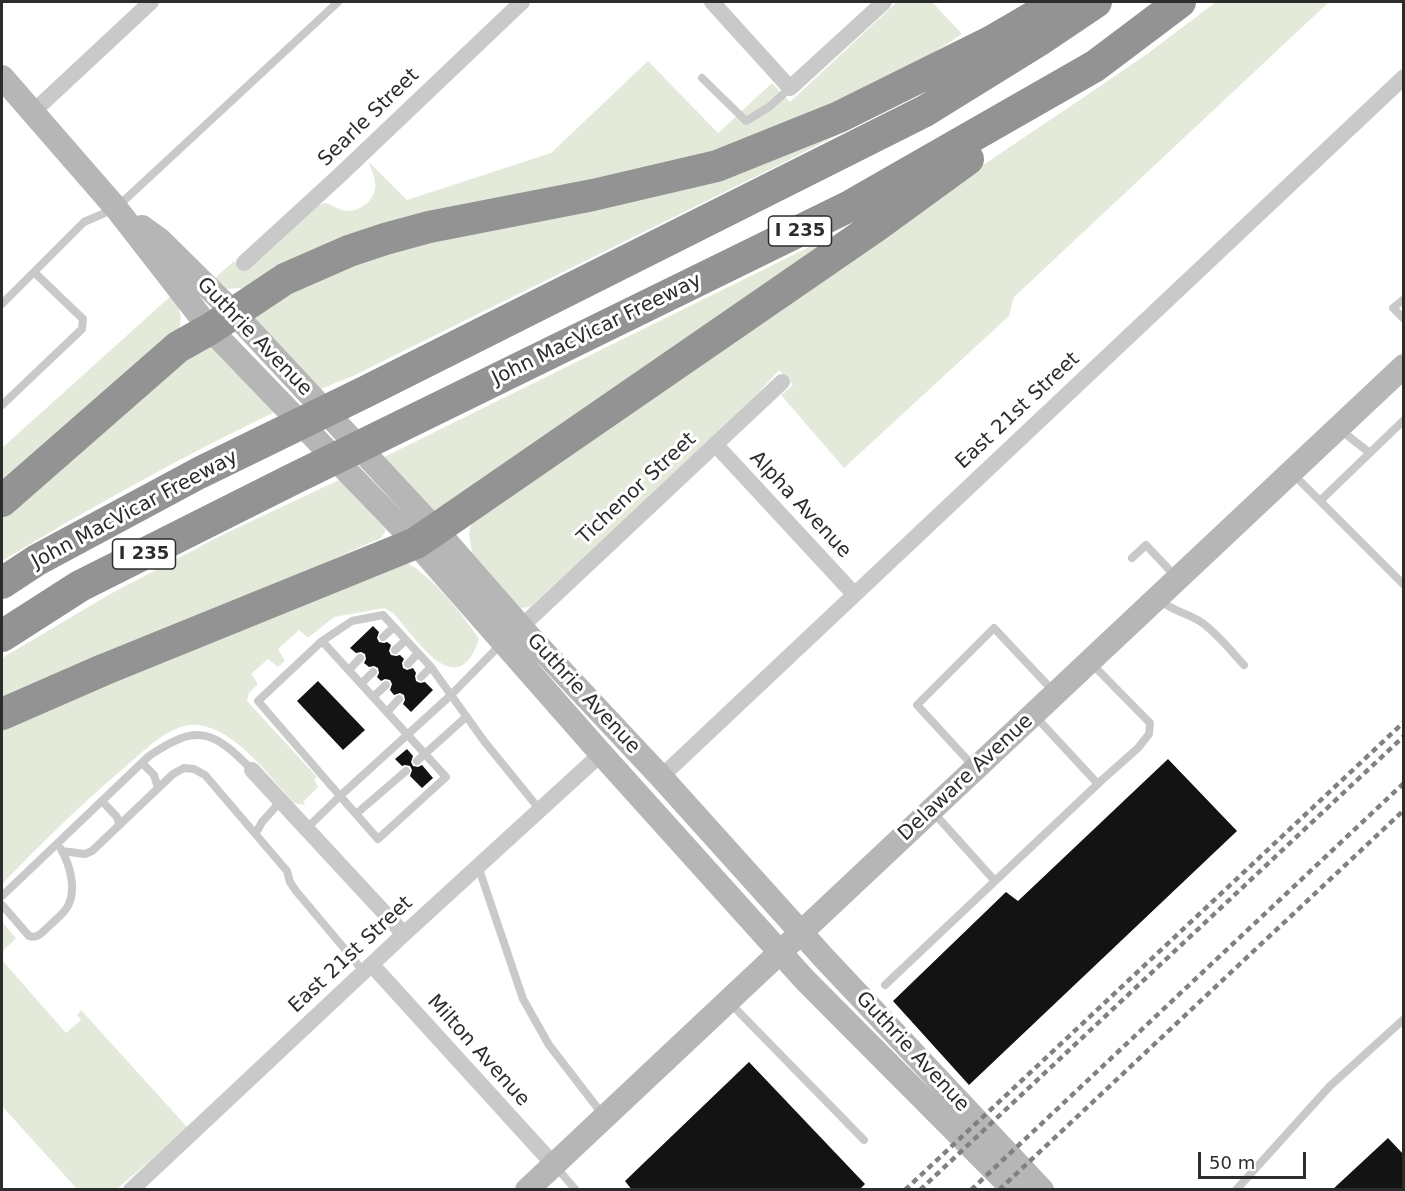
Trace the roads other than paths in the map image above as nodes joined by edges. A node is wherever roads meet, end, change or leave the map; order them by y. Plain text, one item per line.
1 (151, 2) edge
2 (338, 2) edge
3 (522, 2) edge
4 (712, 2) edge
5 (884, 2) edge
6 (1059, 2) edge
7 (1096, 2) edge
8 (1180, 2) edge
9 (1095, 66) junction
10 (1404, 77) edge
11 (702, 78) dead end
12 (4, 84) edge
13 (790, 88) junction
14 (33, 112) junction
15 (116, 208) junction
16 (244, 263) dead end
17 (35, 273) junction
18 (1404, 299) edge
19 (2, 304) edge
20 (1404, 319) edge
21 (221, 320) junction
22 (1402, 372) edge
23 (782, 382) dead end
24 (2, 405) edge
25 (1404, 420) edge
26 (1338, 428) junction
27 (715, 444) junction
28 (1370, 453) junction
29 (1291, 472) junction
30 (2, 501) edge
31 (1320, 501) junction
32 (426, 536) junction
33 (1132, 558) dead end
34 (1177, 579) junction
35 (2, 583) edge
36 (1404, 585) edge
37 (854, 594) junction
38 (1157, 598) junction
39 (394, 627) junction
40 (512, 634) junction
41 (2, 636) edge
42 (383, 637) dead end
43 (406, 640) junction
44 (322, 641) junction
45 (395, 650) dead end
46 (418, 653) junction
47 (360, 658) dead end
48 (1090, 661) junction
49 (408, 664) dead end
50 (1244, 665) dead end
51 (431, 667) junction
52 (348, 670) junction
53 (373, 672) dead end
54 (421, 677) dead end
55 (361, 684) junction
56 (386, 685) dead end
57 (1056, 694) junction
58 (451, 695) junction
59 (373, 697) junction
60 (399, 699) dead end
61 (387, 712) junction
62 (2, 714) edge
63 (1034, 714) junction
64 (466, 717) junction
65 (407, 734) junction
66 (425, 753) junction
67 (602, 753) junction
68 (417, 761) dead end
69 (142, 763) junction
70 (976, 768) junction
71 (252, 770) joint
72 (406, 771) dead end
73 (661, 777) junction
74 (1098, 784) junction
75 (158, 788) junction
76 (340, 796) junction
77 (102, 801) junction
78 (281, 801) junction
79 (540, 810) junction
80 (931, 810) junction
81 (356, 814) junction
82 (119, 824) junction
83 (307, 828) junction
84 (256, 833) junction
85 (59, 847) junction
86 (478, 866) junction
87 (995, 881) junction
88 (2, 896) edge
89 (2, 905) edge
90 (801, 933) junction
91 (405, 934) junction
92 (780, 953) junction
93 (368, 968) junction
94 (885, 985) dead end
95 (728, 1001) junction
96 (1404, 1019) edge
97 (604, 1117) junction
98 (864, 1140) dead end
99 (554, 1165) junction
100 (131, 1190) edge
101 (527, 1190) edge
102 (576, 1190) edge
103 (1014, 1190) edge
104 (1042, 1190) edge
105 (1236, 1190) edge

1 - 14 street
2 - 15 lane
3 - 16 street, Searle Street
4 - 13 street
5 - 13 street
6 - 21 highway
7 - 35 highway, John MacVicar Freeway / I 235
8 - 9 highway, John MacVicar Freeway / I 235
9 - 32 highway
9 - 41 highway, John MacVicar Freeway / I 235
10 - 37 street, East 21st Street
11 - 13 lane
12 - 14 main road, Guthrie Avenue
14 - 15 main road, Guthrie Avenue
15 - 17 lane
15 - 21 main road, Guthrie Avenue
17 - 19 lane
17 - 24 lane
18 - 20 lane
21 - 30 highway
21 - 32 main road, Guthrie Avenue
22 - 26 main road, Delaware Avenue
23 - 27 street, Tichenor Street
25 - 28 lane
26 - 28 lane
26 - 29 main road, Delaware Avenue
27 - 37 street, Alpha Avenue
27 - 40 street, Tichenor Street
28 - 31 lane
29 - 31 lane
29 - 34 main road, Delaware Avenue
31 - 36 lane
32 - 40 main road, Guthrie Avenue
32 - 62 highway
33 - 34 lane
34 - 38 main road, Delaware Avenue
37 - 73 street, East 21st Street
38 - 48 main road, Delaware Avenue
38 - 50 lane
39 - 42 lane
39 - 43 lane
39 - 44 lane
40 - 58 lane
40 - 67 main road, Guthrie Avenue
40 - 73 main road, Guthrie Avenue
43 - 45 lane
43 - 46 lane
44 - 52 lane
44 - 76 lane
46 - 49 lane
46 - 51 lane
47 - 52 lane
48 - 57 main road, Delaware Avenue
48 - 74 lane
51 - 54 lane
51 - 58 lane
52 - 55 lane
53 - 55 lane
55 - 59 lane
56 - 59 lane
57 - 63 main road, Delaware Avenue
57 - 70 lane
58 - 64 lane
58 - 65 lane
59 - 61 lane
60 - 61 lane
61 - 65 lane
63 - 70 main road, Delaware Avenue
63 - 74 lane
64 - 66 lane
64 - 79 lane
65 - 66 lane
65 - 76 lane
66 - 68 lane
66 - 81 lane
67 - 79 street, East 21st Street
67 - 92 main road, Guthrie Avenue
69 - 71 lane
69 - 75 lane
69 - 77 lane
70 - 80 main road, Delaware Avenue
71 - 78 street
72 - 81 lane
73 - 90 main road, Guthrie Avenue
74 - 87 lane
75 - 82 lane
75 - 84 lane
76 - 81 lane
76 - 83 lane
77 - 82 lane
77 - 85 lane
78 - 83 street
78 - 84 lane
79 - 86 street, East 21st Street
80 - 87 lane
80 - 90 main road, Delaware Avenue
82 - 85 lane
83 - 91 street
84 - 93 lane
85 - 88 lane
85 - 89 lane
86 - 91 street, East 21st Street
86 - 97 lane
87 - 94 lane
90 - 92 main road, Delaware Avenue
90 - 104 main road, Guthrie Avenue
91 - 93 street, East 21st Street
92 - 95 main road, Delaware Avenue
92 - 103 main road, Guthrie Avenue
93 - 99 street, Milton Avenue
93 - 100 street, East 21st Street
95 - 97 main road, Delaware Avenue
95 - 98 lane
96 - 105 lane
97 - 99 main road, Delaware Avenue
99 - 101 main road, Delaware Avenue
99 - 102 lane

